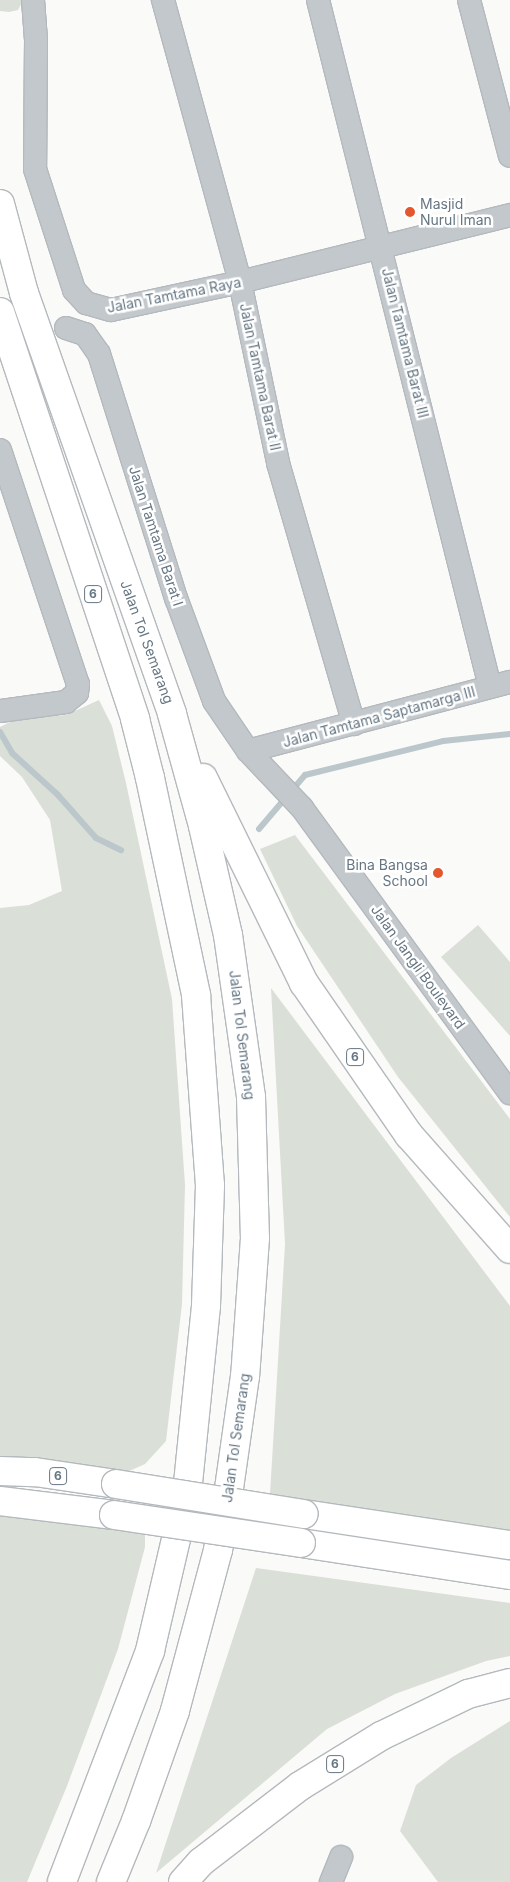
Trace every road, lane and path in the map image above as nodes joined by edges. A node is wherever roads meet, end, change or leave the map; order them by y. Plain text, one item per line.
1 (33, 0) edge
2 (163, 0) edge
3 (318, 0) edge
4 (468, 0) edge
5 (510, 156) edge
6 (0, 204) edge
7 (510, 215) edge
8 (381, 247) junction
9 (240, 282) junction
10 (0, 312) edge
11 (66, 328) dead end
12 (0, 450) edge
13 (500, 685) edge
14 (4, 711) edge
15 (172, 714) junction
16 (354, 724) junction
17 (248, 751) junction
18 (510, 1093) edge
19 (510, 1249) edge
20 (0, 1471) edge
21 (0, 1501) edge
22 (510, 1545) edge
23 (510, 1575) edge
24 (510, 1683) edge
25 (341, 1857) dead end
26 (62, 1882) edge
27 (111, 1882) edge
28 (183, 1882) edge
29 (331, 1882) edge

1 - 9 street, Jalan Tamtama Raya
2 - 9 street, Jalan Tamtama Barat II
3 - 8 street, Jalan Tamtama Barat III
4 - 5 street
6 - 15 highway, Jalan Tol Semarang / 6
7 - 8 street, Jalan Tamtama Raya
8 - 9 street, Jalan Tamtama Raya
8 - 13 street, Jalan Tamtama Barat III
9 - 16 street, Jalan Tamtama Barat II
10 - 26 highway, 6
11 - 17 street, Jalan Tamtama Barat I
12 - 14 street
13 - 16 street, Jalan Tamtama Saptamarga III
15 - 19 highway, 6
15 - 27 highway, Jalan Tol Semarang / 6
16 - 17 street, Jalan Tamtama Saptamarga III
17 - 18 street, Jalan Jangli Boulevard
20 - 22 highway, 6, bridge
21 - 23 highway, bridge
24 - 28 highway, 6
25 - 29 street

